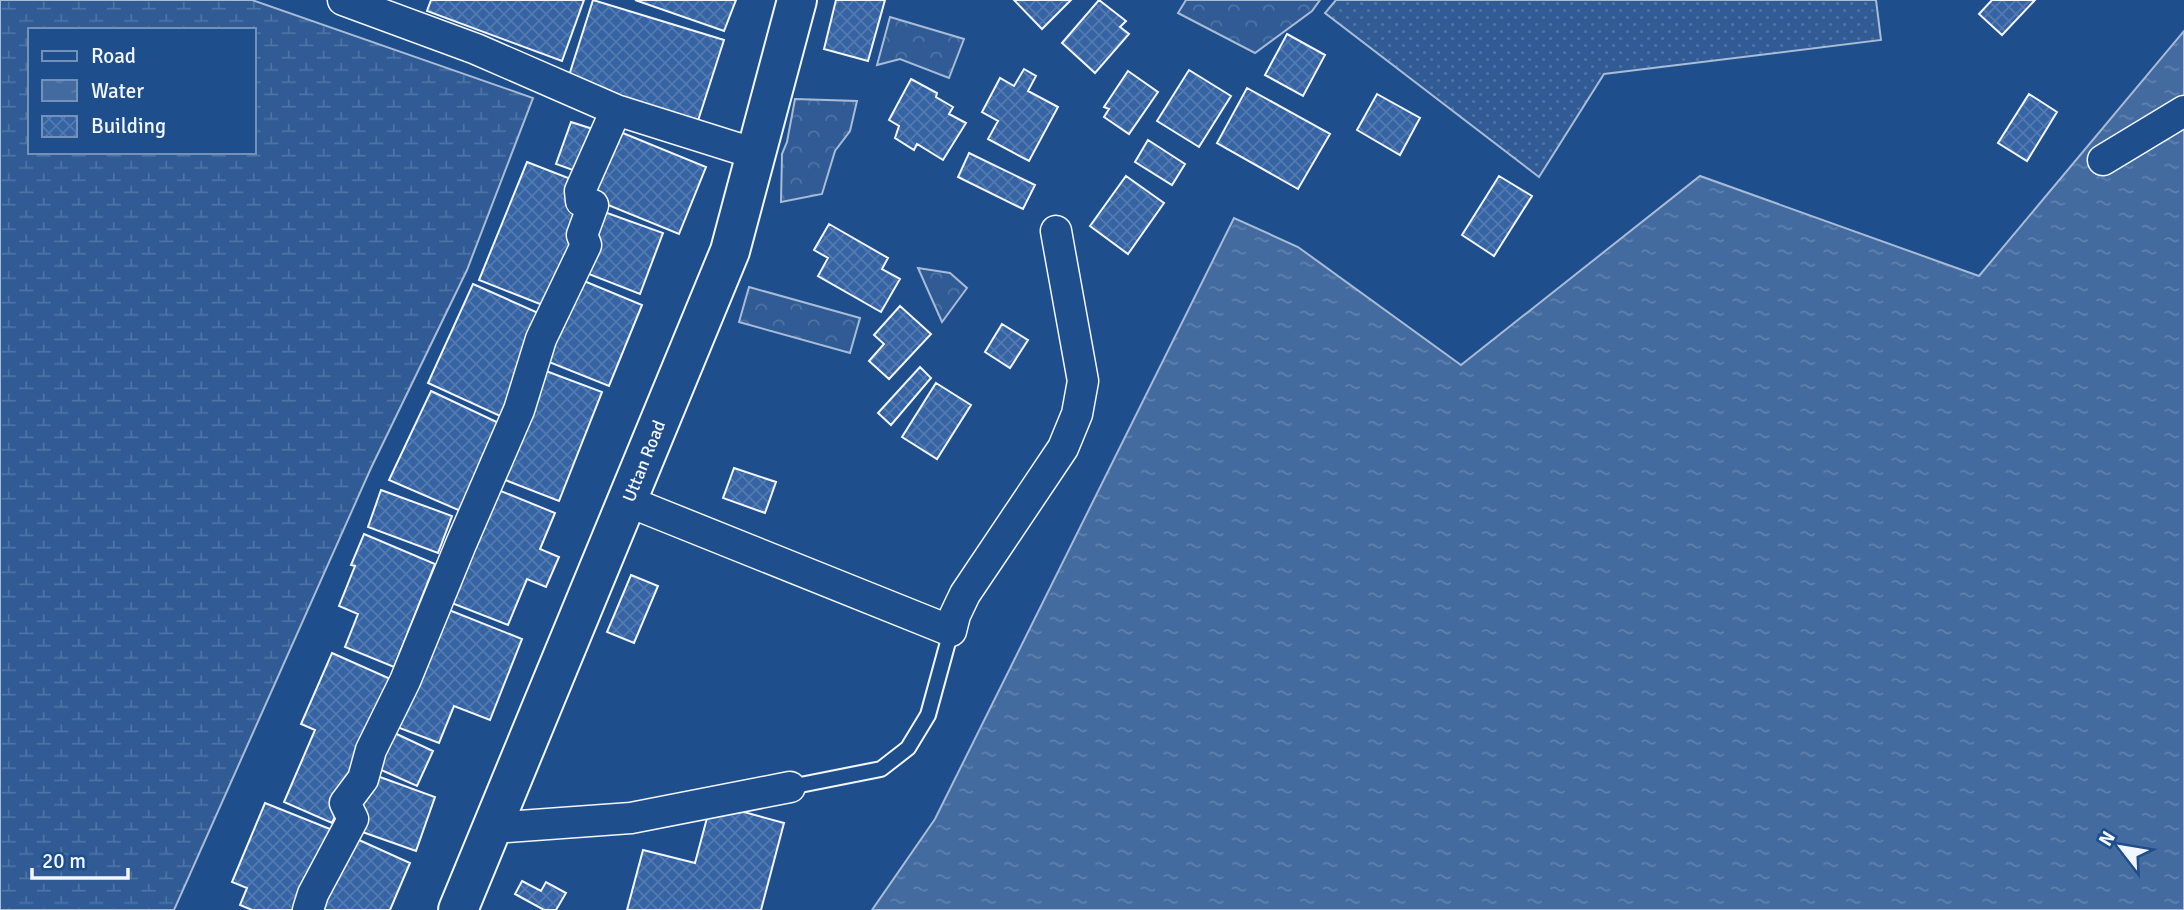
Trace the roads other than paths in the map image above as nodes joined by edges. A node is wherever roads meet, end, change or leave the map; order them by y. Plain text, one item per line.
1 (343, 0) edge
2 (797, 0) edge
3 (616, 110) junction
4 (2184, 111) edge
5 (756, 154) junction
6 (2103, 160) dead end
7 (1056, 231) dead end
8 (627, 501) junction
9 (951, 631) junction
10 (790, 787) joint
11 (492, 828) junction
12 (307, 910) edge
13 (458, 910) edge

1 - 3 street
2 - 5 main road, Uttan Road
3 - 5 street
3 - 12 street
4 - 6 street
5 - 8 main road, Uttan Road
7 - 9 street
8 - 9 street
8 - 11 main road, Uttan Road
9 - 10 lane
10 - 11 street
11 - 13 main road, Uttan Road

